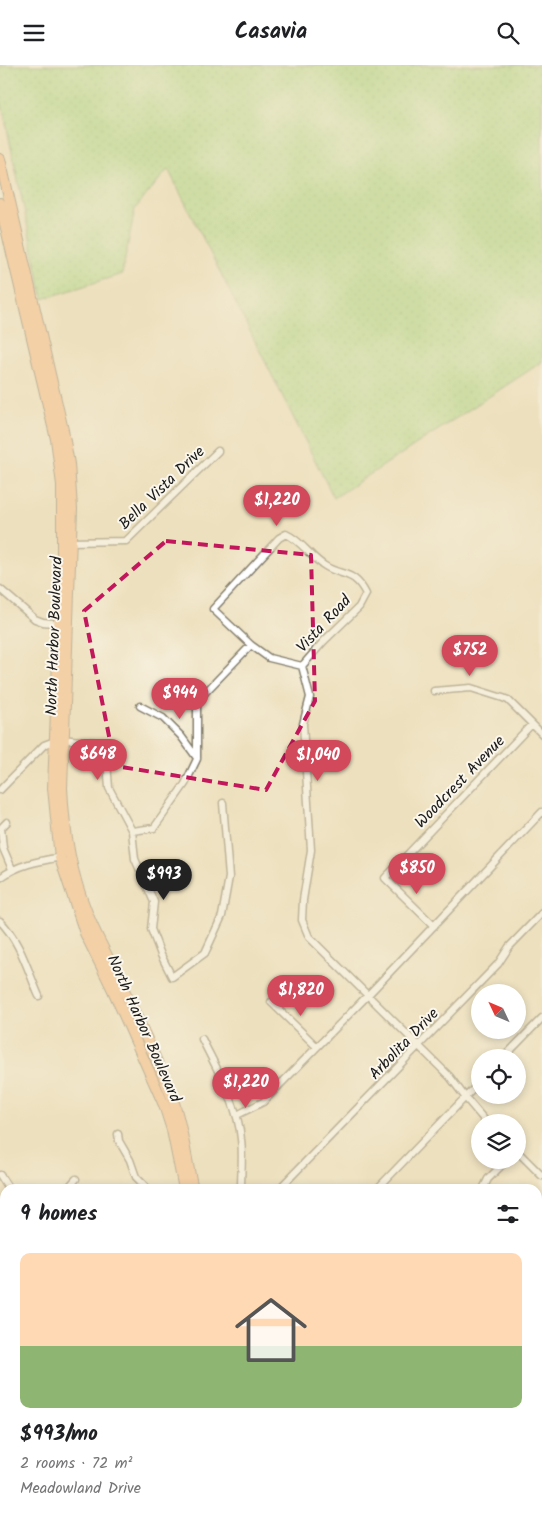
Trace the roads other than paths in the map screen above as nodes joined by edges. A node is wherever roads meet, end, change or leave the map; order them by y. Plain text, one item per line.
1 (0, 159) edge
2 (0, 203) edge
3 (218, 451) dead end
4 (67, 542) junction
5 (0, 589) edge
6 (63, 624) junction
7 (251, 645) junction
8 (302, 666) junction
9 (434, 691) dead end
10 (140, 706) dead end
11 (532, 724) junction
12 (542, 734) edge
13 (60, 740) junction
14 (197, 759) junction
15 (0, 790) edge
16 (223, 803) dead end
17 (542, 812) edge
18 (7, 822) dead end
19 (132, 831) junction
20 (65, 857) junction
21 (12, 869) junction
22 (0, 878) edge
23 (542, 913) edge
24 (0, 921) edge
25 (434, 926) junction
26 (368, 995) junction
27 (39, 996) dead end
28 (271, 1003) dead end
29 (542, 1018) edge
30 (202, 1039) dead end
31 (420, 1046) junction
32 (317, 1047) junction
33 (512, 1049) edge
34 (471, 1091) edge
35 (465, 1097) junction
36 (479, 1114) edge
37 (237, 1115) junction
38 (118, 1134) dead end
39 (526, 1160) edge
40 (498, 1169) edge
41 (542, 1175) edge
42 (76, 1179) dead end
43 (72, 1184) edge
44 (143, 1184) edge
45 (183, 1184) edge
46 (192, 1184) edge
47 (241, 1184) edge
48 (284, 1184) edge
49 (382, 1184) edge
50 (485, 1184) edge

1 - 4 main road, North Harbor Boulevard
2 - 4 main road, North Harbor Boulevard
3 - 4 street, Bella Vista Drive
4 - 6 main road, North Harbor Boulevard
5 - 6 street
6 - 13 main road, North Harbor Boulevard
7 - 8 street, Vista Road
7 - 8 street, Vista Road
7 - 14 street
8 - 26 street
9 - 11 street
10 - 14 street
11 - 12 street
11 - 25 street, Woodcrest Avenue
13 - 15 street
13 - 19 street
13 - 20 main road, North Harbor Boulevard
14 - 19 street
16 - 19 street
17 - 25 street
18 - 21 street
20 - 21 street
20 - 45 main road, North Harbor Boulevard
20 - 46 main road, North Harbor Boulevard
21 - 22 street
23 - 31 street, Arbolita Drive
24 - 27 street
25 - 26 street
26 - 31 street
26 - 32 street
28 - 32 street
29 - 33 street
30 - 37 street
31 - 35 street
31 - 48 street, Arbolita Drive
32 - 37 street
34 - 35 street
35 - 36 street
35 - 49 street
37 - 47 street
38 - 44 street
39 - 41 street
40 - 50 street
42 - 43 street

